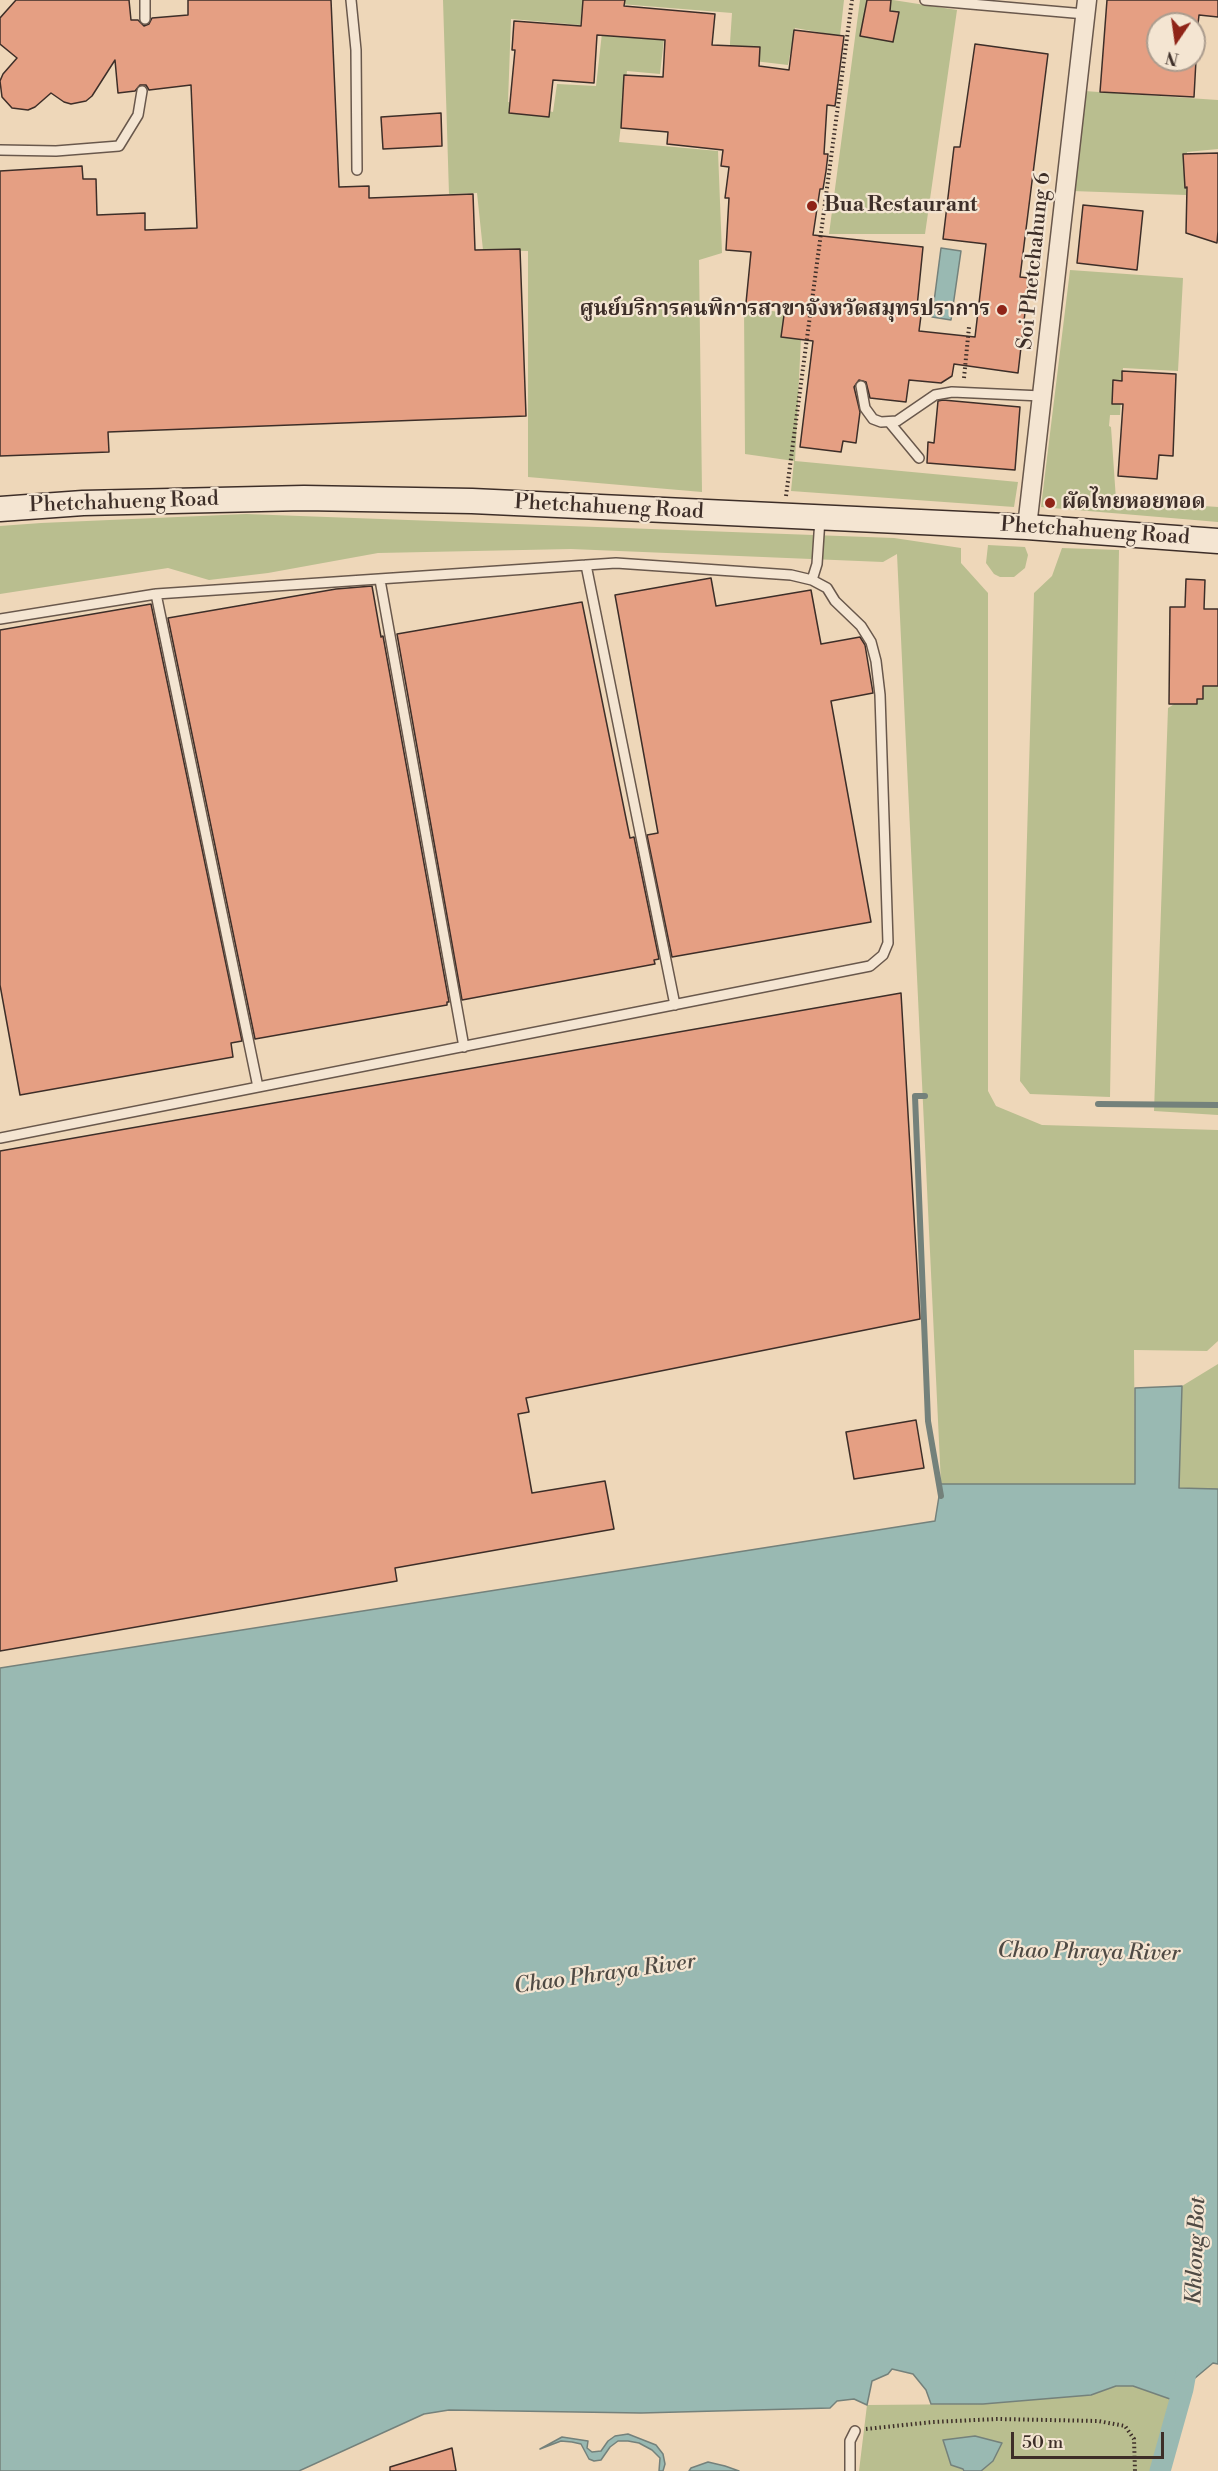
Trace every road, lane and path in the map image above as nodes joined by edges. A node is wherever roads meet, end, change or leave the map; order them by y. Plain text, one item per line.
1 (145, 0) edge
2 (351, 0) edge
3 (852, 0) edge
4 (925, 0) edge
5 (1086, 7) edge
6 (145, 19) dead end
7 (142, 91) dead end
8 (0, 150) edge
9 (357, 170) dead end
10 (969, 327) dead end
11 (861, 386) dead end
12 (963, 391) junction
13 (1042, 396) junction
14 (890, 423) junction
15 (919, 458) dead end
16 (785, 500) dead end
17 (0, 509) edge
18 (820, 519) junction
19 (1027, 527) junction
20 (1218, 541) edge
21 (586, 565) junction
22 (380, 580) junction
23 (812, 580) junction
24 (156, 594) junction
25 (0, 619) edge
26 (675, 1005) junction
27 (464, 1047) junction
28 (258, 1087) junction
29 (0, 1138) edge
30 (855, 2431) joint
31 (850, 2471) edge
32 (1135, 2471) edge

1 - 6 lane
2 - 9 lane
3 - 16 path
4 - 5 lane
5 - 13 street, Soi Phetchahung 6
7 - 8 lane
10 - 12 path
11 - 14 lane
12 - 13 lane
12 - 14 lane
13 - 19 street, Soi Phetchahung 6
14 - 15 lane
17 - 18 main road, Phetchahueng Road
18 - 19 main road, Phetchahueng Road
18 - 23 lane
19 - 20 main road, Phetchahueng Road
21 - 22 lane
21 - 23 lane
21 - 26 lane
22 - 24 lane
22 - 27 lane
23 - 26 lane
24 - 25 lane
24 - 28 lane
26 - 27 lane
27 - 28 lane
28 - 29 lane
30 - 31 lane
30 - 32 path

